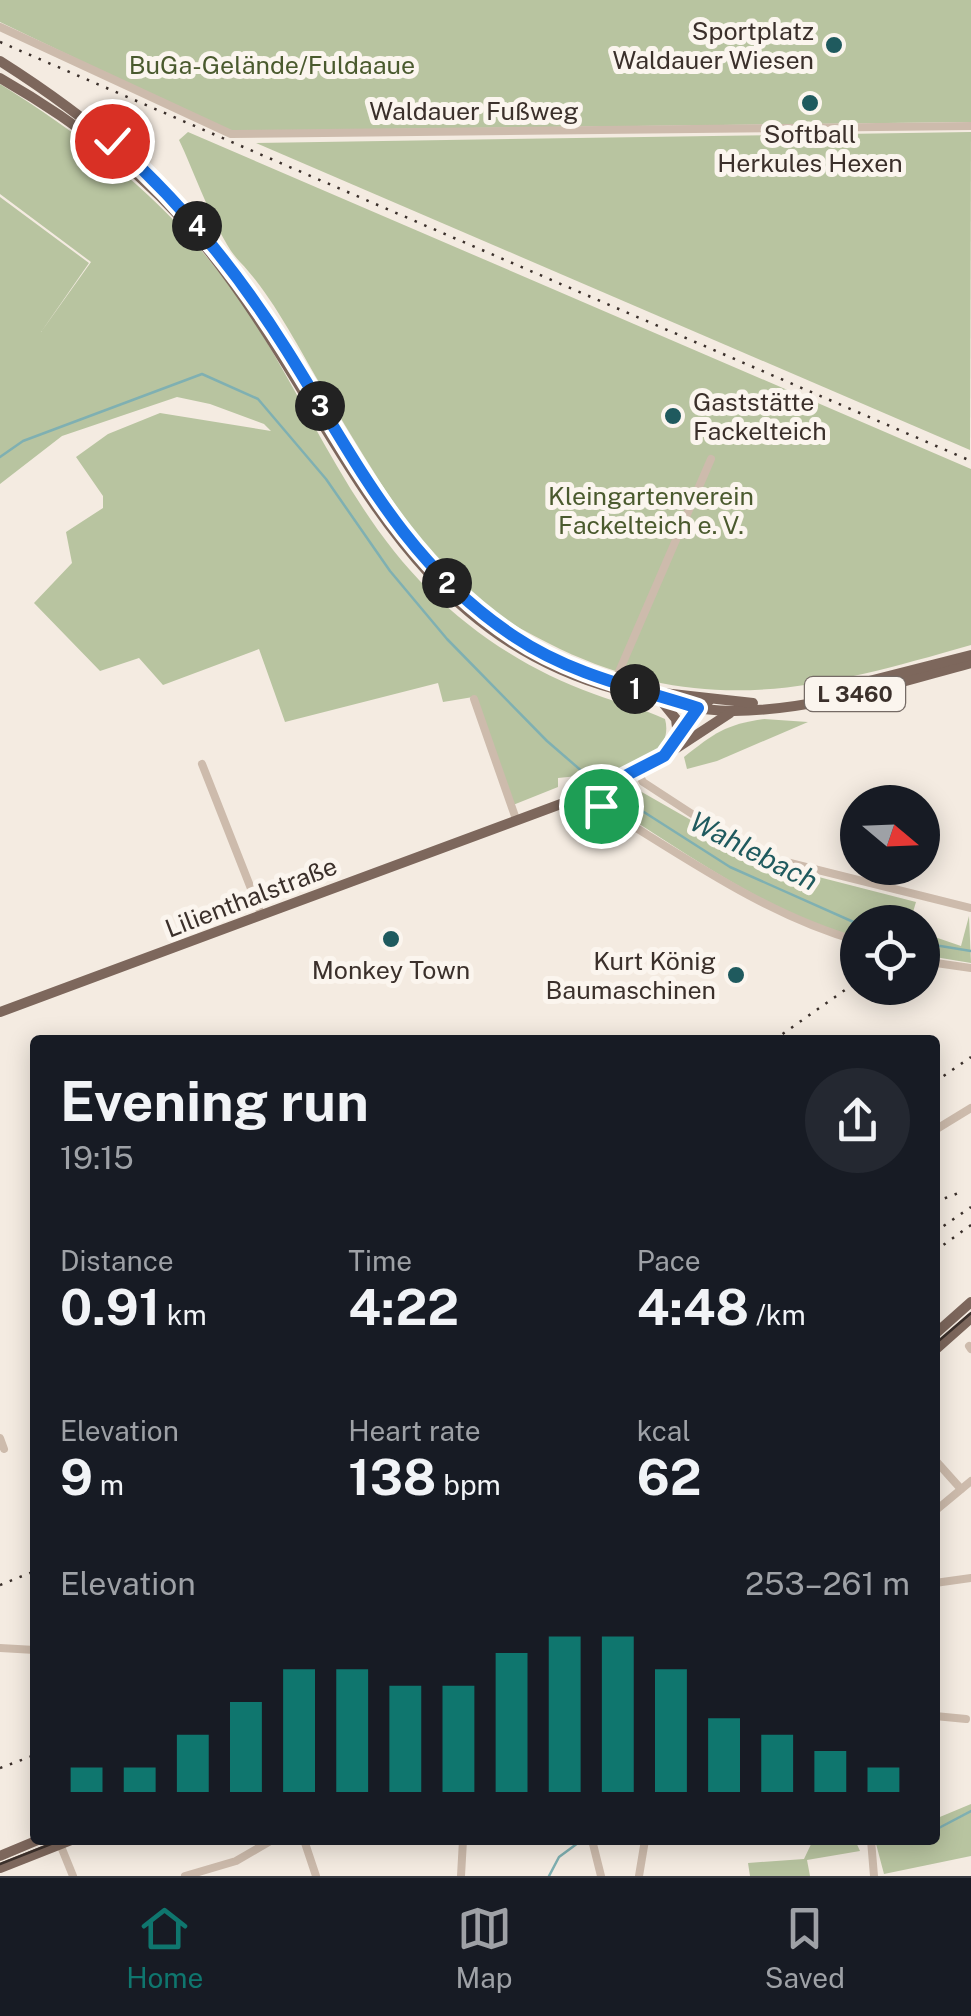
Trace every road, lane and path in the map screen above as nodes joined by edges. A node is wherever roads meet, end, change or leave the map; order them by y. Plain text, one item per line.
1 (0, 27) edge
2 (0, 61) edge
3 (0, 78) edge
4 (971, 126) edge
5 (710, 459) dead end
6 (971, 654) edge
7 (971, 663) edge
8 (618, 674) dead end
9 (645, 691) junction
10 (474, 700) dead end
11 (709, 701) junction
12 (663, 702) junction
13 (698, 708) junction
14 (735, 711) junction
15 (678, 736) junction
16 (695, 736) junction
17 (664, 756) junction
18 (202, 764) dead end
19 (638, 773) junction
20 (600, 789) junction
21 (516, 819) junction
22 (971, 908) edge
23 (261, 914) junction
24 (840, 934) edge
25 (940, 963) edge
26 (971, 968) edge
27 (0, 1012) edge
28 (971, 1108) edge
29 (940, 1127) edge
30 (971, 1302) edge
31 (971, 1318) edge
32 (940, 1330) edge
33 (940, 1346) edge
34 (0, 1438) edge
35 (4, 1448) dead end
36 (940, 1465) edge
37 (971, 1480) edge
38 (962, 1488) junction
39 (940, 1507) edge
40 (971, 1578) edge
41 (940, 1582) edge
42 (0, 1648) edge
43 (30, 1650) edge
44 (940, 1716) edge
45 (966, 1719) dead end
46 (30, 1843) edge
47 (58, 1845) edge
48 (66, 1845) edge
49 (263, 1845) edge
50 (306, 1845) edge
51 (464, 1845) edge
52 (594, 1845) edge
53 (644, 1845) edge
54 (870, 1845) edge
55 (0, 1856) edge
56 (0, 1868) edge
57 (73, 1876) edge
58 (185, 1876) edge
59 (316, 1876) edge
60 (462, 1876) edge
61 (601, 1876) edge
62 (639, 1876) edge
63 (874, 1876) edge

1 - 4 street, Waldauer Fußweg
2 - 9 main road, L 3460
3 - 12 main road, L 3460
5 - 8 street
6 - 11 main road, L 3460
7 - 14 main road, L 3460
9 - 11 main road, L 3460
9 - 13 main road
10 - 21 street
11 - 13 main road
12 - 13 main road, L 3460
12 - 15 main road
13 - 14 main road, L 3460
13 - 15 main road, Lilienthalstraße
13 - 16 main road
14 - 16 main road
15 - 17 main road, Lilienthalstraße
16 - 17 main road
17 - 19 main road, Lilienthalstraße
18 - 23 street
19 - 20 main road, Lilienthalstraße
19 - 22 street
20 - 21 main road, Lilienthalstraße
20 - 24 street
21 - 23 main road, Lilienthalstraße
23 - 27 main road, Lilienthalstraße
25 - 26 street
28 - 29 street
30 - 32 main road
31 - 33 main road
34 - 35 street
36 - 38 street
37 - 38 street
38 - 39 street
40 - 41 street
42 - 43 street
44 - 45 street
46 - 55 main road
47 - 56 main road
48 - 57 street
49 - 58 street
50 - 59 street
51 - 60 street
52 - 61 street
53 - 62 street
54 - 63 street

